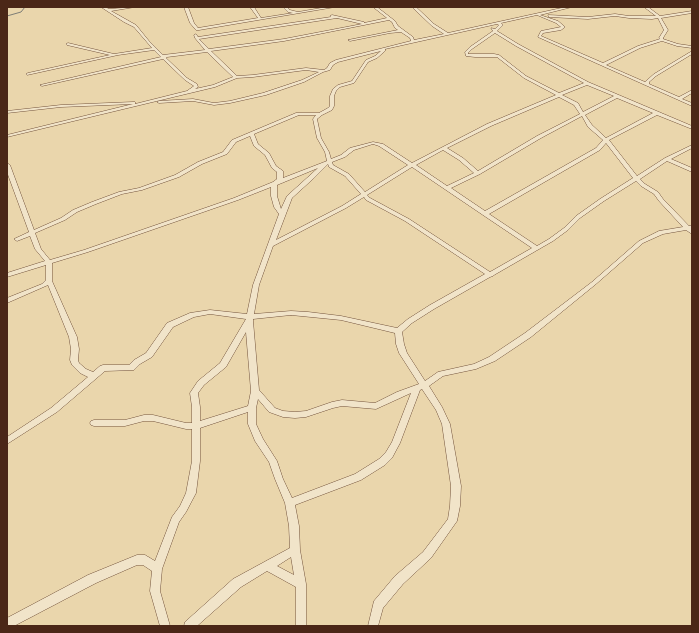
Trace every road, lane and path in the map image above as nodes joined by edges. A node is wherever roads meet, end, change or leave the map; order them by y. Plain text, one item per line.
1 (103, 7) edge
2 (133, 7) edge
3 (186, 7) edge
4 (252, 7) edge
5 (285, 7) edge
6 (333, 7) edge
7 (375, 7) edge
8 (414, 7) edge
9 (567, 7) edge
10 (646, 7) edge
11 (109, 10) junction
12 (692, 12) edge
13 (300, 13) junction
14 (536, 15) junction
15 (543, 16) junction
16 (337, 17) junction
17 (659, 17) junction
18 (260, 19) junction
19 (390, 19) junction
20 (497, 23) junction
21 (367, 24) junction
22 (488, 26) junction
23 (206, 29) junction
24 (402, 31) junction
25 (495, 31) junction
26 (448, 35) junction
27 (196, 38) junction
28 (350, 40) dead end
29 (662, 40) junction
30 (413, 42) junction
31 (68, 44) dead end
32 (692, 47) edge
33 (386, 48) junction
34 (156, 49) junction
35 (207, 50) junction
36 (692, 52) edge
37 (118, 54) junction
38 (164, 56) junction
39 (603, 65) junction
40 (321, 72) junction
41 (28, 74) dead end
42 (236, 77) junction
43 (648, 82) junction
44 (587, 83) junction
45 (42, 85) dead end
46 (692, 91) edge
47 (188, 92) junction
48 (558, 95) junction
49 (617, 96) junction
50 (679, 99) junction
51 (142, 103) junction
52 (692, 105) edge
53 (7, 112) edge
54 (657, 113) junction
55 (320, 114) junction
56 (582, 114) junction
57 (692, 128) edge
58 (252, 134) junction
59 (7, 136) edge
60 (606, 140) junction
61 (692, 146) edge
62 (443, 148) junction
63 (666, 159) junction
64 (327, 162) junction
65 (412, 165) junction
66 (7, 166) edge
67 (692, 170) edge
68 (301, 172) junction
69 (478, 173) junction
70 (636, 178) junction
71 (274, 184) junction
72 (302, 184) junction
73 (447, 188) junction
74 (364, 195) junction
75 (281, 213) junction
76 (485, 214) junction
77 (691, 229) edge
78 (32, 232) junction
79 (16, 239) dead end
80 (270, 246) junction
81 (536, 248) junction
82 (48, 261) junction
83 (491, 274) junction
84 (7, 275) edge
85 (49, 281) junction
86 (7, 301) edge
87 (249, 319) junction
88 (398, 332) junction
89 (94, 376) junction
90 (420, 387) junction
91 (255, 391) junction
92 (252, 408) junction
93 (94, 423) dead end
94 (196, 426) junction
95 (7, 442) edge
96 (290, 503) junction
97 (295, 550) junction
98 (267, 566) junction
99 (157, 569) junction
100 (301, 584) junction
101 (7, 624) edge
102 (165, 626) edge
103 (189, 626) edge
104 (301, 626) edge
105 (373, 626) edge

1 - 11 street
2 - 11 street
3 - 23 street
4 - 18 street
5 - 13 street
6 - 13 street
7 - 19 street
8 - 26 street
9 - 14 street
10 - 17 street
11 - 34 street
12 - 17 street
13 - 16 street
13 - 18 street
14 - 15 street
14 - 20 street
15 - 17 street
15 - 39 street
16 - 21 street
16 - 27 street
17 - 29 street
18 - 23 street
19 - 21 street
19 - 24 street
20 - 22 street
20 - 25 street
21 - 35 street
22 - 25 street
22 - 26 street
23 - 27 street
24 - 28 street
24 - 30 street
25 - 44 street
25 - 48 street
26 - 30 street
27 - 35 street
29 - 32 street
29 - 39 street
30 - 33 street
31 - 37 street
33 - 40 street
33 - 55 street
34 - 37 street
34 - 38 street
35 - 38 street
35 - 42 street
36 - 43 street
37 - 41 street
38 - 45 street
38 - 47 street
39 - 43 street
40 - 42 street
40 - 51 street
42 - 47 street
43 - 50 street
44 - 48 street
44 - 49 street
46 - 50 street
47 - 51 street
48 - 56 street
48 - 62 street
49 - 54 street
49 - 56 street
50 - 52 street
51 - 53 street
51 - 59 street
54 - 57 street
54 - 60 street
55 - 58 street
55 - 64 street
56 - 60 street
56 - 69 street
58 - 71 street
58 - 78 street
60 - 70 street
60 - 76 street
61 - 63 street
62 - 65 street
62 - 69 street
63 - 67 street
63 - 70 street
64 - 65 street
64 - 68 street
64 - 72 street
64 - 74 street
65 - 73 street
65 - 74 street
66 - 78 street
68 - 71 street
68 - 72 street
69 - 73 street
70 - 77 street
70 - 81 street
71 - 75 street
71 - 82 street
72 - 75 street
73 - 76 street
74 - 80 street
74 - 83 street
75 - 80 street
76 - 81 street
77 - 90 street
78 - 79 street
78 - 82 street
80 - 87 street
81 - 83 street
82 - 84 street
82 - 85 street
83 - 88 street
85 - 86 street
85 - 89 street
87 - 88 street
87 - 89 street
87 - 91 street
87 - 94 street
88 - 90 street
89 - 95 street
90 - 91 street
90 - 96 street
90 - 105 street
91 - 92 street
92 - 94 street
92 - 96 street
93 - 94 street
94 - 99 street
96 - 97 street
97 - 98 street
97 - 100 street
98 - 100 street
98 - 103 street
99 - 101 street
99 - 102 street
100 - 104 street

